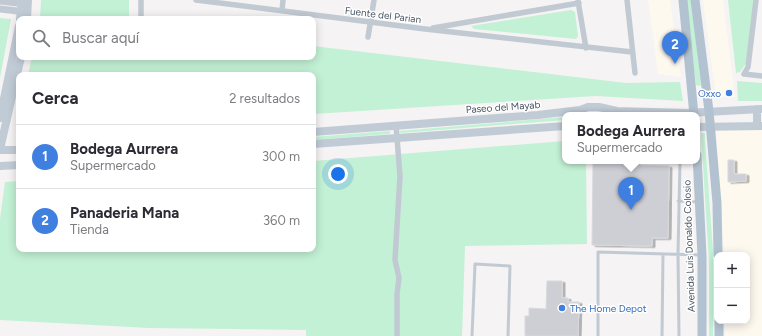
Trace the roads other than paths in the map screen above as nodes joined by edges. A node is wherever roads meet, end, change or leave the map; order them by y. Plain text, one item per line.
1 (3, 0) edge
2 (141, 0) edge
3 (196, 0) edge
4 (283, 0) edge
5 (374, 0) edge
6 (627, 0) edge
7 (683, 0) edge
8 (695, 0) edge
9 (756, 0) edge
10 (578, 2) edge
11 (0, 9) edge
12 (24, 9) edge
13 (282, 11) junction
14 (141, 16) edge
15 (370, 23) junction
16 (425, 29) junction
17 (368, 37) dead end
18 (16, 43) edge
19 (586, 48) junction
20 (632, 52) junction
21 (20, 60) edge
22 (16, 72) edge
23 (634, 73) dead end
24 (16, 74) edge
25 (762, 76) edge
26 (759, 109) edge
27 (709, 111) junction
28 (562, 112) edge
29 (563, 112) edge
30 (643, 112) edge
31 (694, 112) edge
32 (700, 113) edge
33 (2, 120) edge
34 (396, 125) junction
35 (562, 126) edge
36 (710, 126) junction
37 (760, 126) edge
38 (700, 127) edge
39 (316, 132) edge
40 (1, 134) edge
41 (398, 138) junction
42 (316, 144) edge
43 (0, 150) edge
44 (16, 150) edge
45 (680, 164) edge
46 (698, 164) edge
47 (16, 165) edge
48 (0, 166) edge
49 (678, 201) junction
50 (700, 202) junction
51 (718, 252) edge
52 (664, 254) junction
53 (678, 254) junction
54 (702, 255) junction
55 (719, 324) edge
56 (397, 336) edge
57 (472, 336) edge
58 (508, 336) edge
59 (598, 336) edge
60 (662, 336) edge
61 (679, 336) edge
62 (702, 336) edge
63 (719, 336) edge

1 - 12 street
2 - 14 street
3 - 13 street, Fuente del Parian
4 - 13 street
5 - 15 street
6 - 20 street
7 - 31 main road
8 - 27 main road
9 - 25 street
10 - 16 street, Fuente del Parian
10 - 19 street
11 - 12 street
13 - 15 street, Fuente del Parian
15 - 16 street, Fuente del Parian
15 - 17 street
16 - 19 street, Fuente del Parian
18 - 33 main road
19 - 20 street, Fuente del Parian
20 - 23 street
21 - 22 main road
24 - 33 main road
26 - 27 main road, Paseo del Mayab
26 - 37 main road
27 - 32 main road, Paseo del Mayab
27 - 36 main road
28 - 34 main road, Paseo del Mayab
29 - 30 main road, Paseo del Mayab
33 - 40 main road
34 - 39 main road, Paseo del Mayab
34 - 41 street
35 - 41 main road
36 - 37 main road
36 - 38 main road
36 - 51 main road
40 - 43 main road
41 - 42 main road
41 - 56 street
43 - 44 main road
45 - 49 lane
46 - 50 main road, Avenida Luis Donaldo Colosio
47 - 48 main road
49 - 50 lane
49 - 53 lane
50 - 54 main road, Avenida Luis Donaldo Colosio
52 - 53 lane
52 - 59 lane
52 - 60 lane
53 - 54 lane
53 - 61 lane
54 - 62 main road, Avenida Luis Donaldo Colosio
55 - 63 main road
57 - 58 lane

